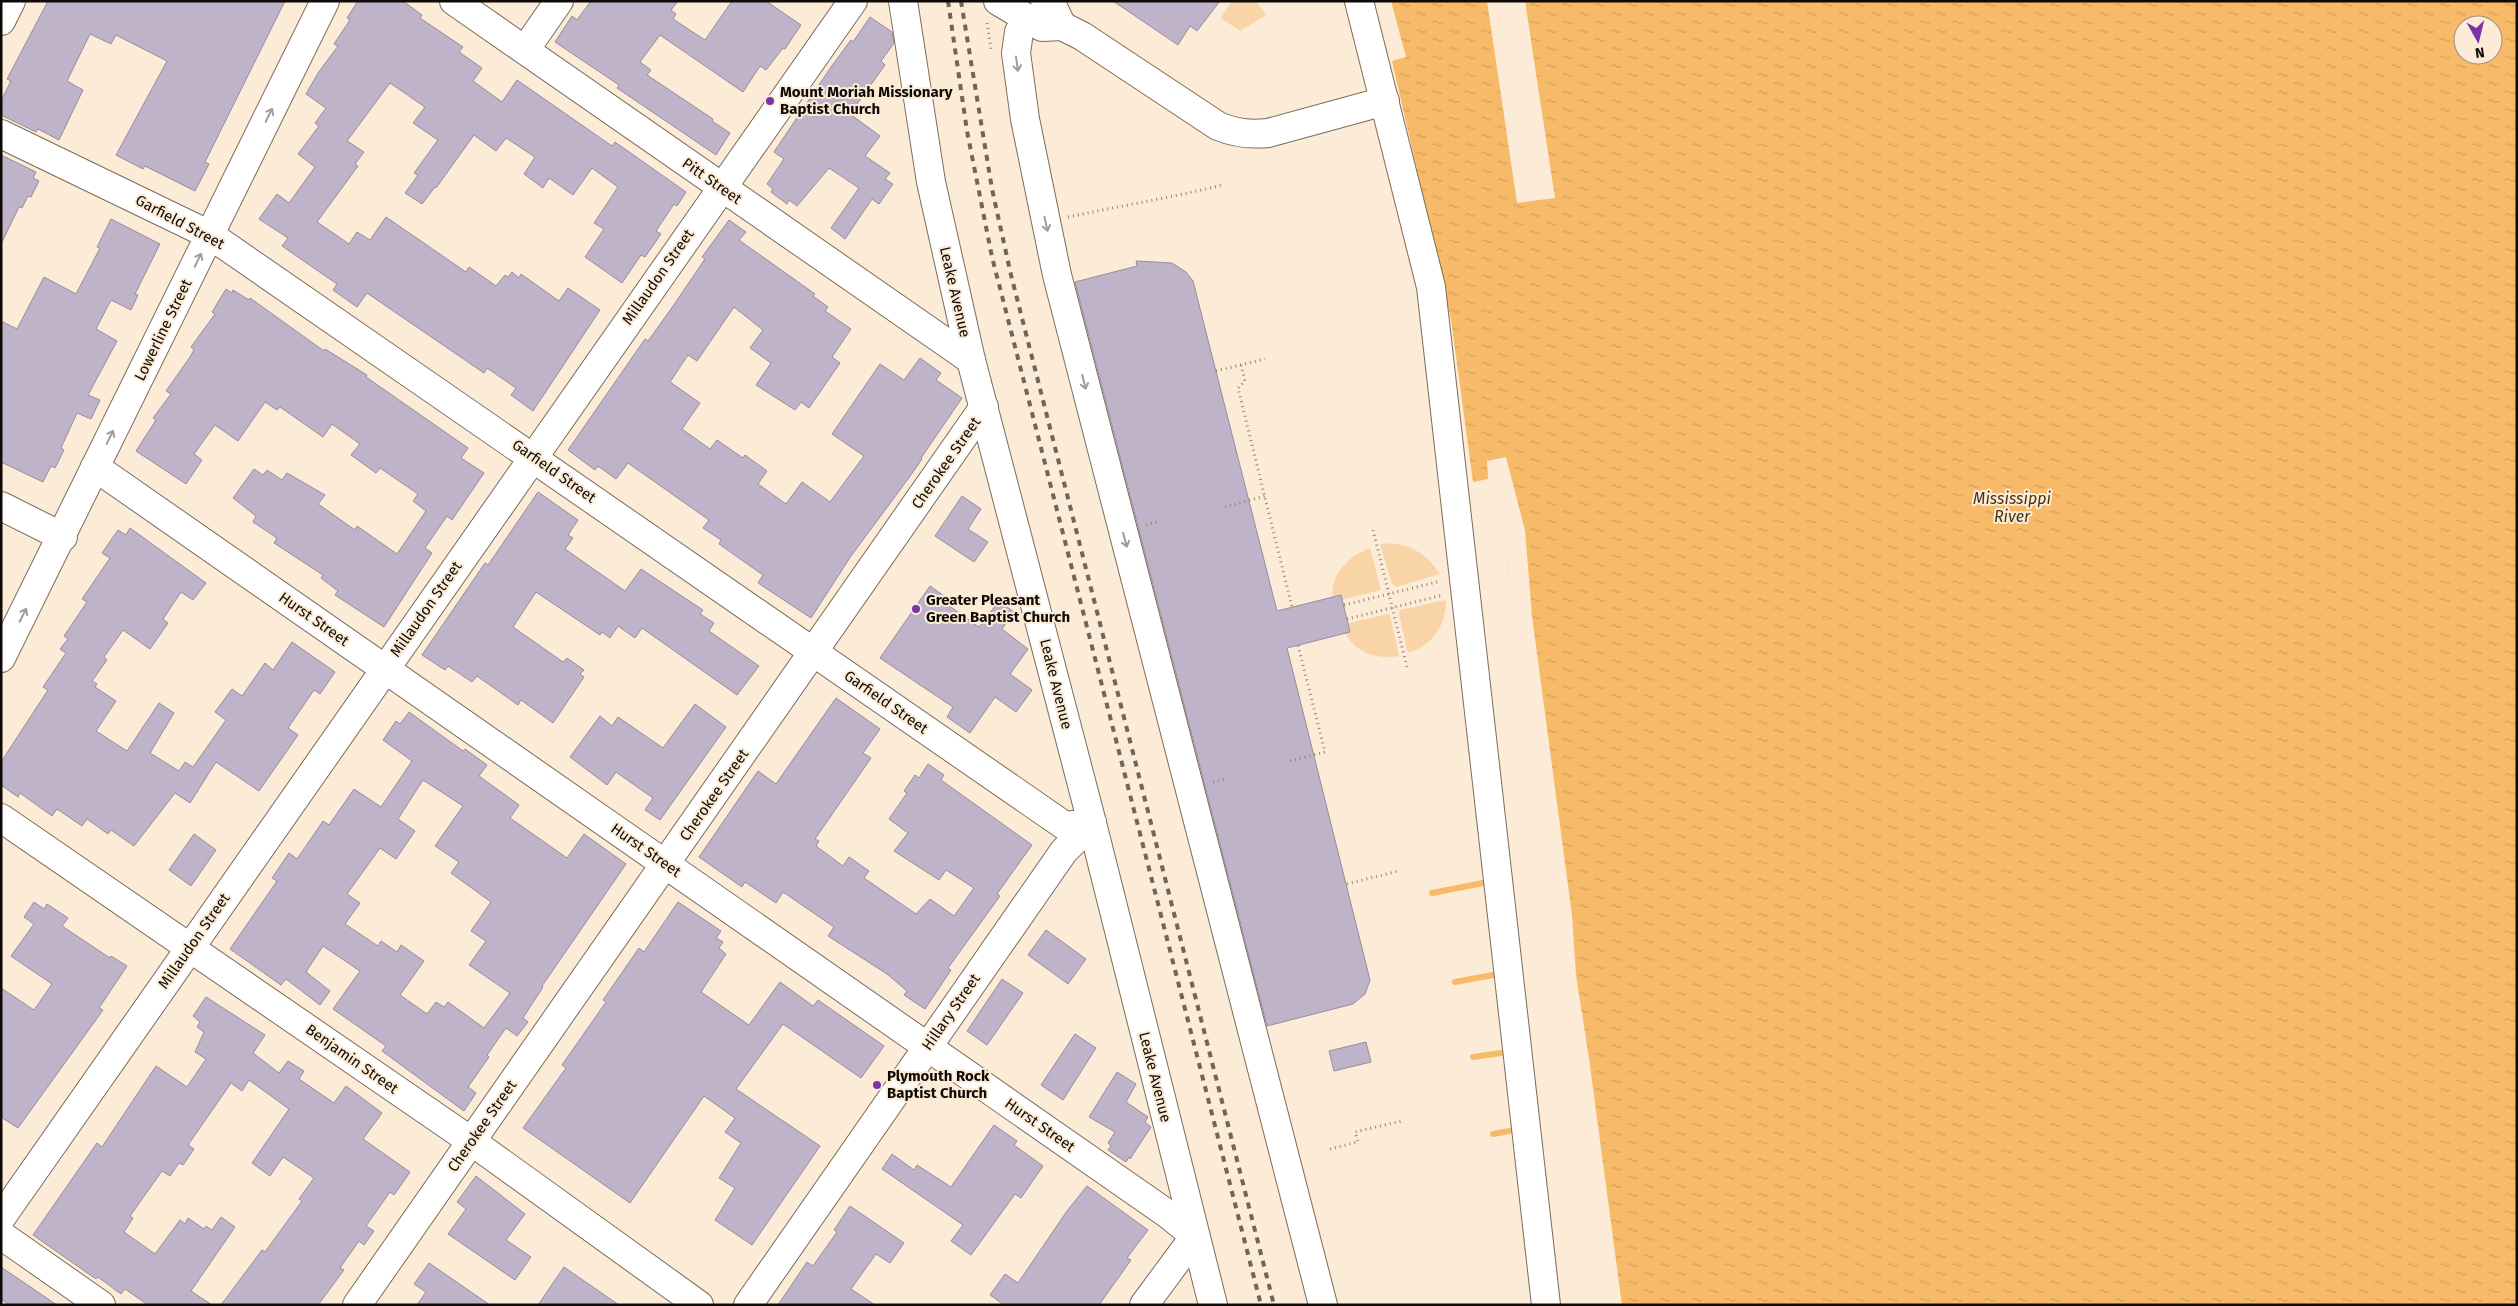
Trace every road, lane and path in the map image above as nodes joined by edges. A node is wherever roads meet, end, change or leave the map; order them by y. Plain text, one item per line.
1 (11, 1) edge
2 (325, 1) edge
3 (454, 1) edge
4 (559, 1) edge
5 (853, 1) edge
6 (903, 1) edge
7 (998, 1) edge
8 (1359, 1) edge
9 (1036, 10) edge
10 (1, 20) edge
11 (525, 50) junction
12 (1385, 101) junction
13 (1, 134) edge
14 (1222, 185) dead end
15 (721, 187) junction
16 (1062, 219) dead end
17 (210, 235) junction
18 (1265, 358) dead end
19 (971, 360) junction
20 (1241, 365) junction
21 (1216, 371) dead end
22 (984, 407) junction
23 (533, 456) junction
24 (96, 467) junction
25 (1265, 496) junction
26 (1, 506) edge
27 (1225, 507) dead end
28 (1373, 530) dead end
29 (63, 536) junction
30 (1463, 584) junction
31 (1389, 594) junction
32 (1344, 605) dead end
33 (1292, 608) dead end
34 (1392, 608) junction
35 (1347, 619) dead end
36 (1298, 645) dead end
37 (814, 652) junction
38 (1, 658) edge
39 (1407, 667) dead end
40 (384, 668) junction
41 (1290, 761) dead end
42 (1, 818) edge
43 (1092, 823) junction
44 (666, 863) junction
45 (1398, 871) dead end
46 (1347, 884) dead end
47 (190, 948) junction
48 (928, 1046) junction
49 (1402, 1121) dead end
50 (471, 1141) junction
51 (1330, 1149) dead end
52 (1, 1218) edge
53 (1, 1235) edge
54 (1195, 1236) junction
55 (101, 1305) edge
56 (357, 1305) edge
57 (699, 1305) edge
58 (748, 1305) edge
59 (1144, 1305) edge
60 (1213, 1305) edge
61 (1323, 1305) edge
62 (1546, 1305) edge

1 - 10 street
17 -> 2 street, Lowerline Street
3 - 11 street, Pitt Street
4 - 11 street
5 - 15 street, Millaudon Street
6 - 19 street, Leake Avenue
7 - 9 street
8 - 12 street
9 - 12 street
9 -> 61 street
11 - 15 street, Pitt Street
12 - 30 street
13 - 17 street, Garfield Street
14 - 16 path
15 - 19 street, Pitt Street
15 - 23 street, Millaudon Street
17 - 23 street, Garfield Street
24 -> 17 street, Lowerline Street
18 - 20 path
19 - 22 street, Leake Avenue
20 - 21 path
20 - 25 path
22 - 37 street, Cherokee Street
22 - 43 street, Leake Avenue
23 - 37 street, Garfield Street
23 - 40 street, Millaudon Street
24 - 29 street, Lowerline Street
24 - 40 street, Hurst Street
25 - 27 path
25 - 33 path
26 - 29 street
28 - 31 path
38 -> 29 street, Lowerline Street
30 - 31 path
30 - 34 path
30 - 62 street
31 - 32 path
31 - 34 path
34 - 35 path
34 - 39 path
36 - 41 path
37 - 43 street, Garfield Street
37 - 44 street, Cherokee Street
40 - 44 street, Hurst Street
40 - 47 street, Millaudon Street
42 - 47 street, Benjamin Street
43 - 48 street, Hillary Street
43 - 54 street, Leake Avenue
44 - 48 street, Hurst Street
44 - 50 street, Cherokee Street
45 - 46 path
47 - 50 street, Benjamin Street
47 - 52 street, Millaudon Street
48 - 54 street, Hurst Street
48 - 58 street, Hillary Street
49 - 51 path
50 - 56 street, Cherokee Street
50 - 57 street, Benjamin Street
53 - 55 street
54 - 59 street
54 - 60 street, Leake Avenue

